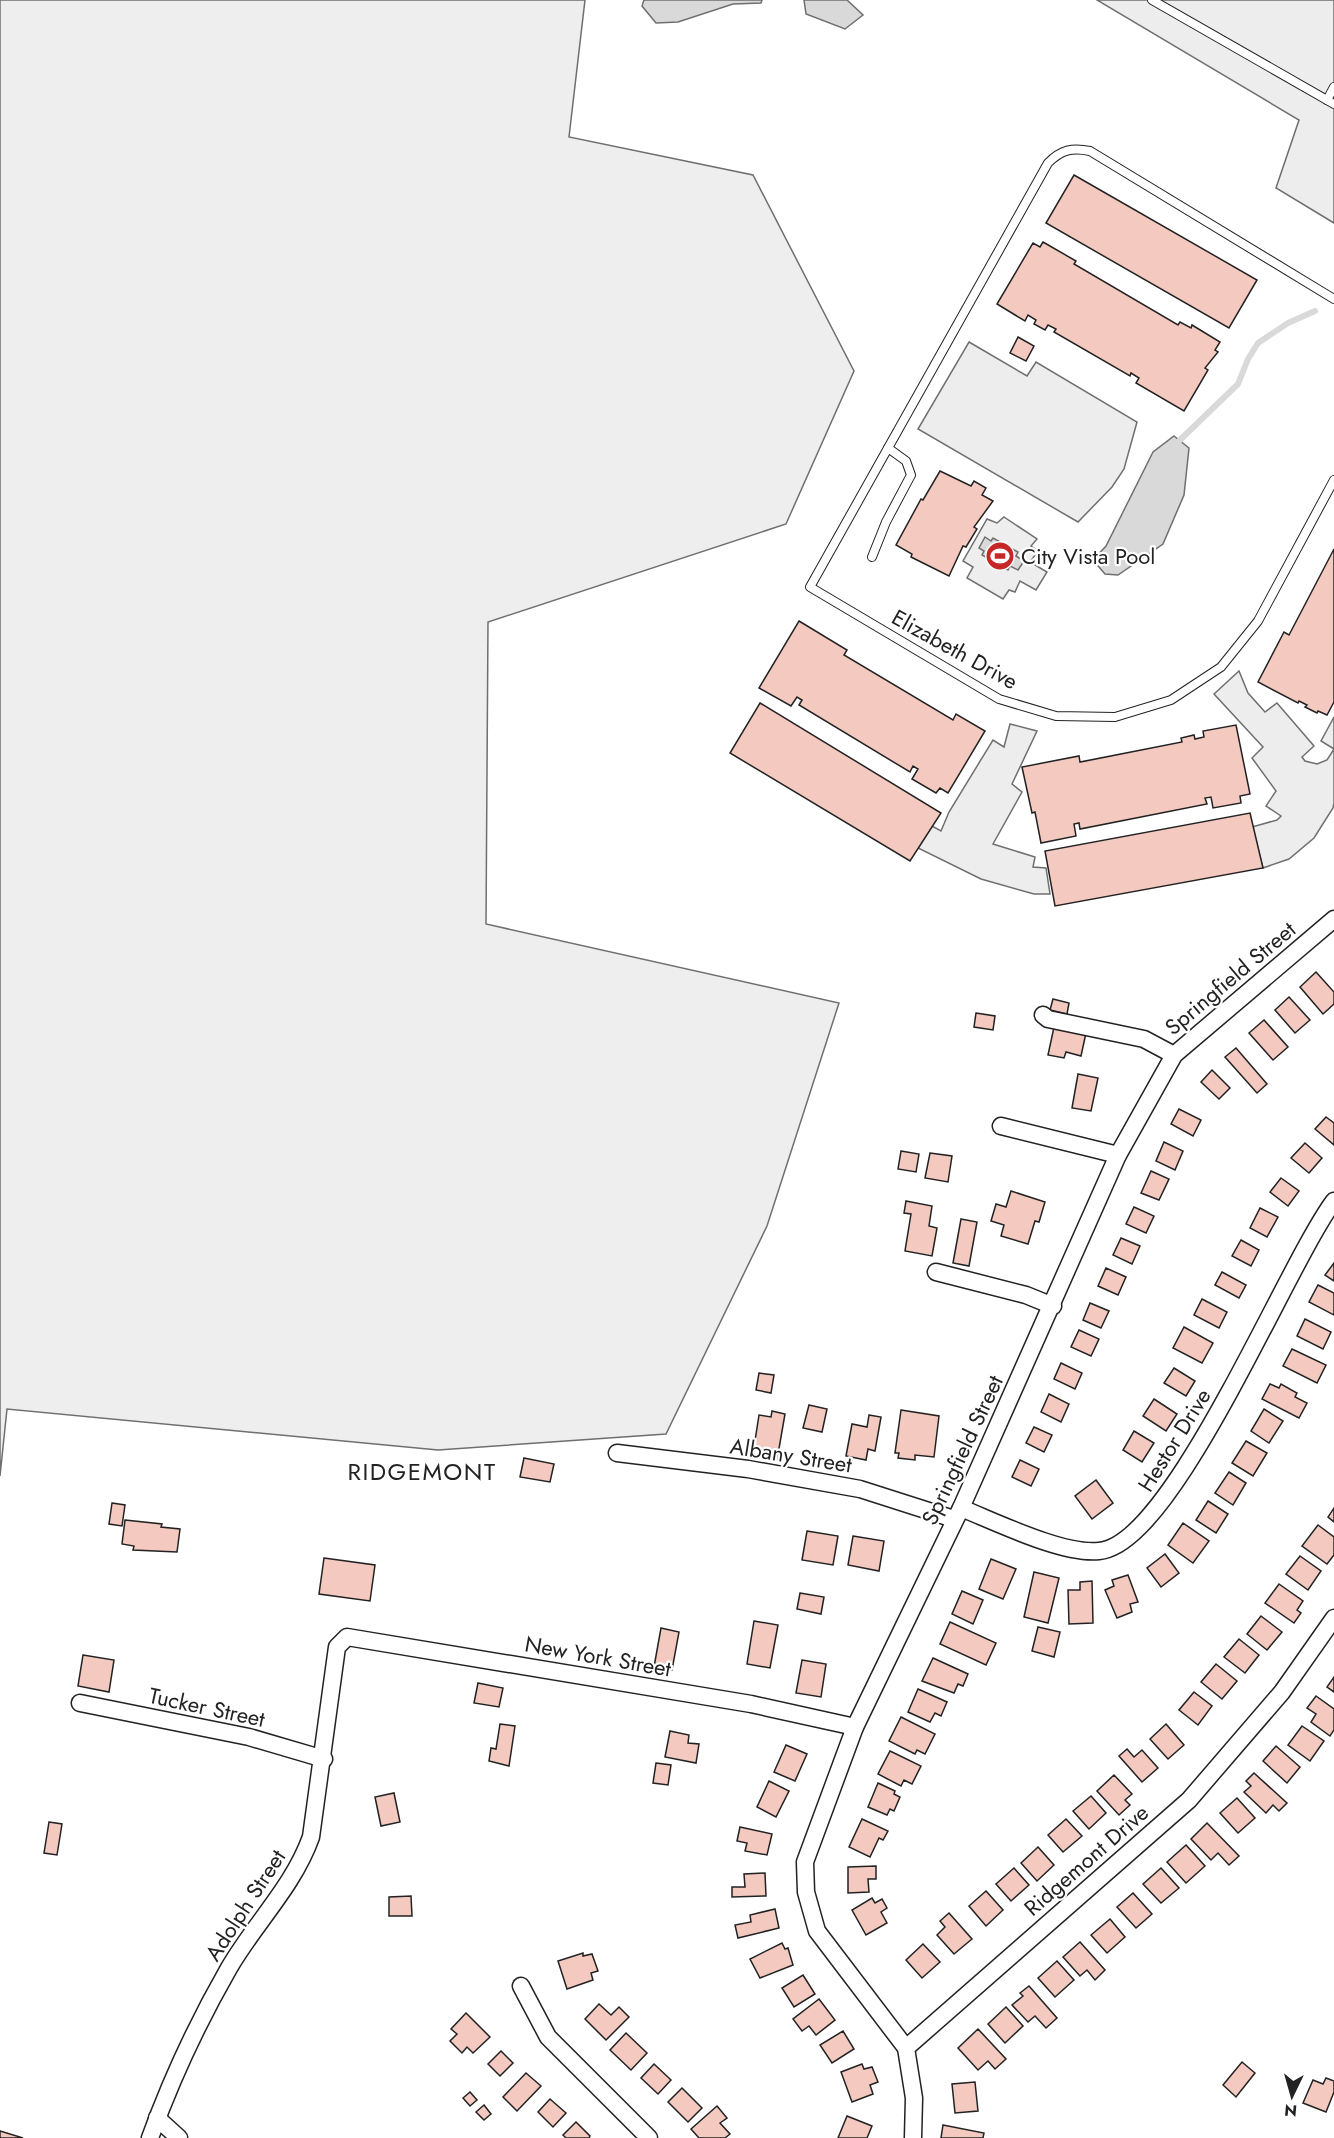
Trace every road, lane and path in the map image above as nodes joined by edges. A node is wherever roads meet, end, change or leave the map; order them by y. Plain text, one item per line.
1 (1152, 0) edge
2 (1334, 87) edge
3 (1330, 102) edge
4 (1334, 299) edge
5 (888, 448) junction
6 (1334, 480) edge
7 (872, 557) dead end
8 (1334, 919) edge
9 (1043, 1015) dead end
10 (1174, 1056) junction
11 (1001, 1126) dead end
12 (1118, 1155) junction
13 (1334, 1201) edge
14 (936, 1272) dead end
15 (1053, 1306) junction
16 (617, 1453) dead end
17 (957, 1514) junction
18 (1334, 1618) edge
19 (337, 1647) joint
20 (80, 1703) dead end
21 (855, 1727) junction
22 (324, 1759) junction
23 (520, 1986) dead end
24 (906, 2048) junction
25 (157, 2118) junction
26 (150, 2138) edge
27 (179, 2138) edge
28 (649, 2138) edge
29 (913, 2138) edge

1 - 3 lane
2 - 3 lane
4 - 5 lane
5 - 6 lane, Elizabeth Drive
5 - 7 lane
8 - 10 street, Springfield Street
9 - 10 street
10 - 12 street, Springfield Street
11 - 12 street
12 - 15 street, Springfield Street
13 - 17 street, Hestor Drive
14 - 15 street
15 - 17 street, Springfield Street
16 - 17 street, Albany Street
17 - 21 street, Springfield Street
18 - 24 street, Ridgemont Drive
19 - 21 street, New York Street
19 - 22 street, Adolph Street
20 - 22 street, Tucker Street
21 - 24 street, Springfield Street
22 - 25 street, Adolph Street
23 - 28 street
24 - 29 street
25 - 26 street, Adolph Street
25 - 27 street

